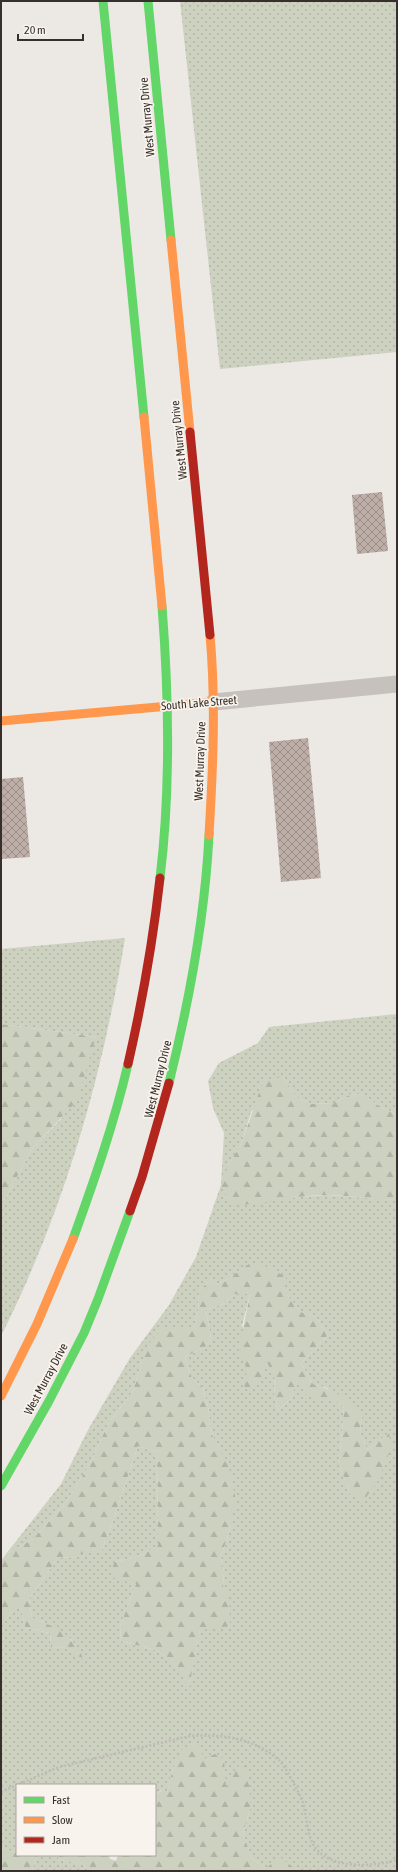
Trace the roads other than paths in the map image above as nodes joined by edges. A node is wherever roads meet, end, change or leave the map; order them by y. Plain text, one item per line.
1 (103, 1) edge
2 (148, 1) edge
3 (397, 684) edge
4 (214, 702) junction
5 (168, 706) junction
6 (1, 721) edge
7 (1, 1396) edge
8 (1, 1486) edge

1 - 5 main road
2 - 4 main road, West Murray Drive
3 - 4 street, South Lake Street
4 - 5 main road, South Lake Street
4 - 8 main road, West Murray Drive
5 - 6 main road, South Lake Street
5 - 7 main road

